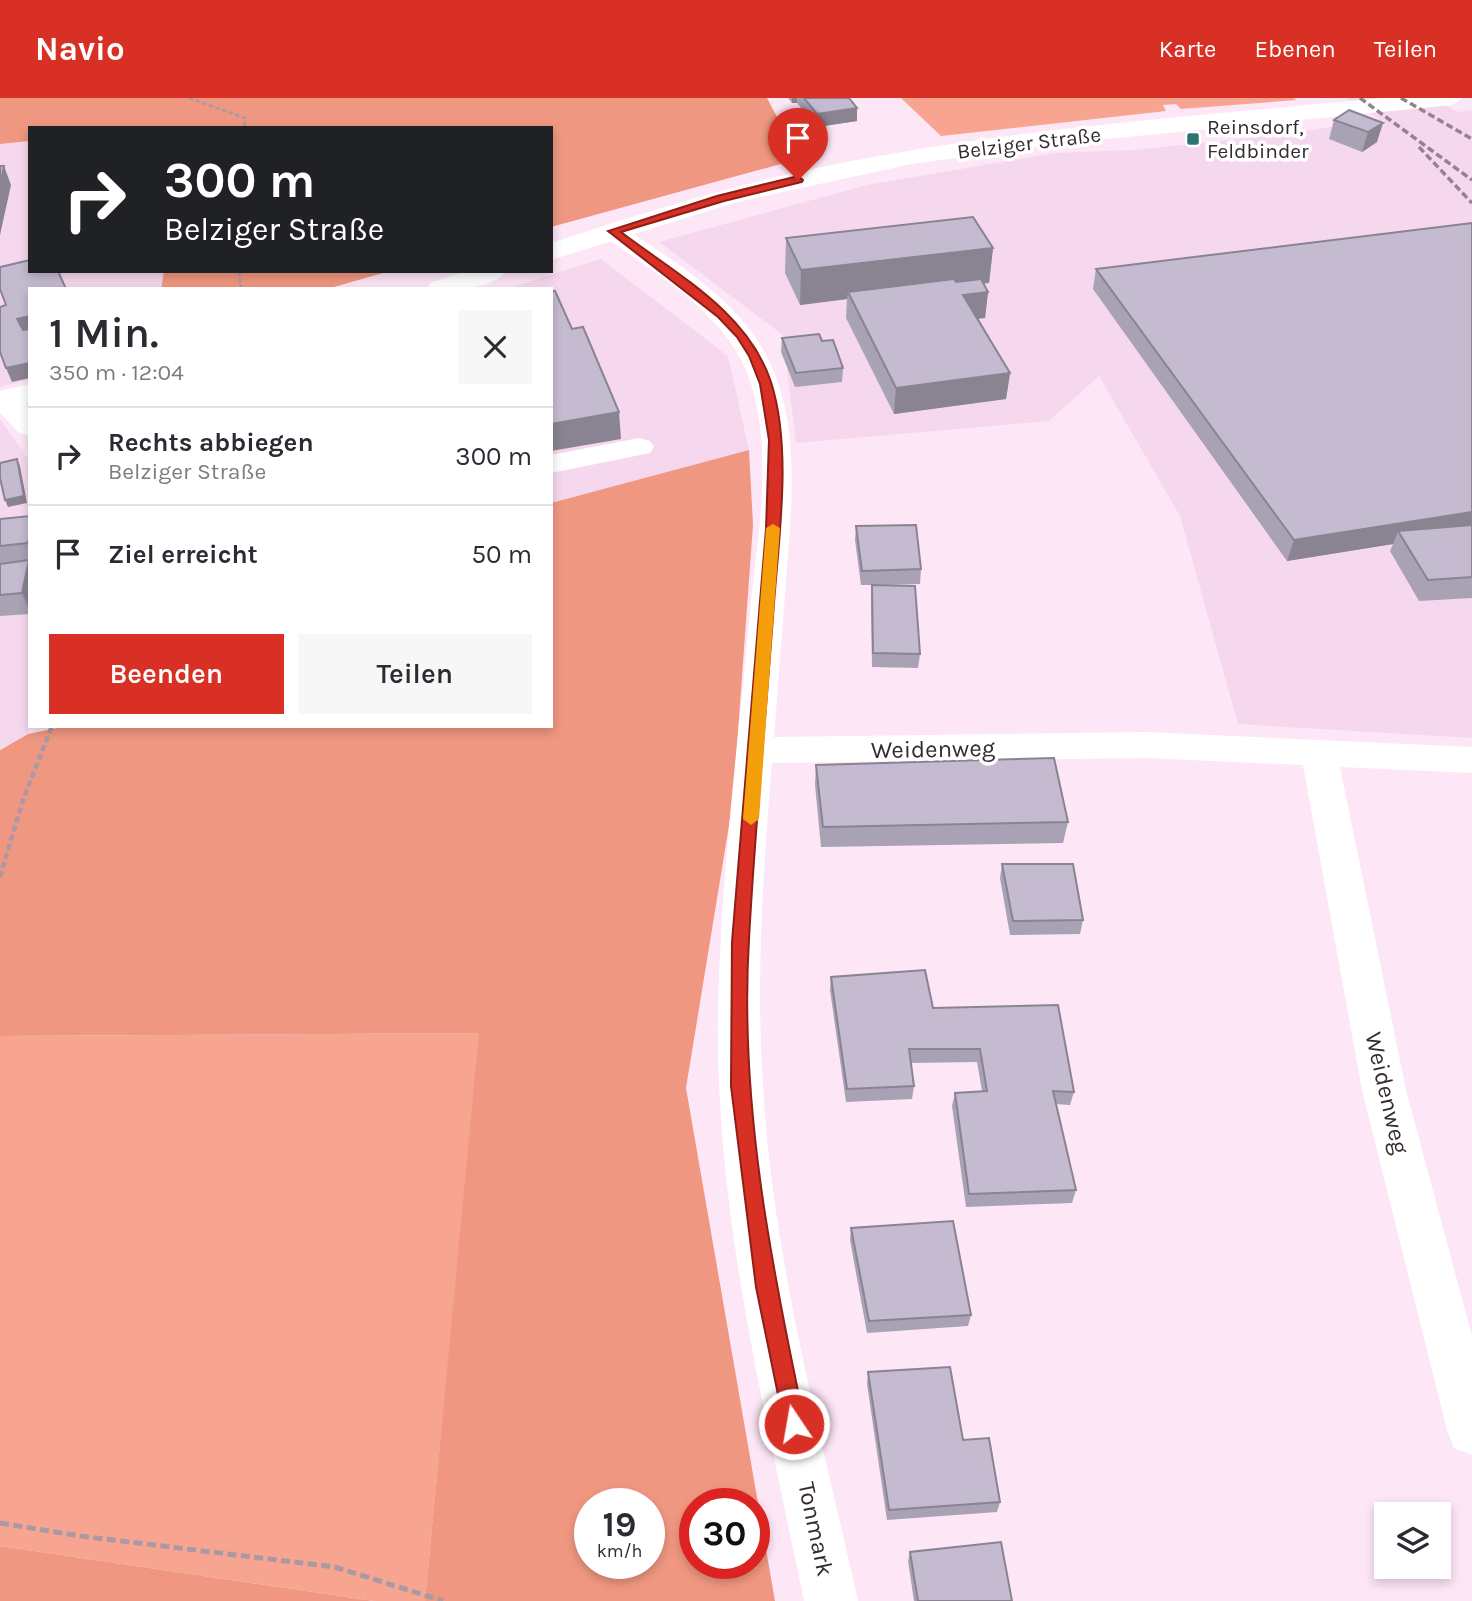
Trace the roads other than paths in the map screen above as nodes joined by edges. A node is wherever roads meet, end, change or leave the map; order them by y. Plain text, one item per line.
1 (1452, 98) edge
2 (613, 231) junction
3 (553, 251) edge
4 (487, 273) edge
5 (446, 287) edge
6 (13, 397) edge
7 (28, 425) edge
8 (639, 447) dead end
9 (553, 464) edge
10 (757, 750) junction
11 (1319, 752) junction
12 (1472, 760) edge
13 (1472, 1430) edge
14 (831, 1601) edge

1 - 2 street, Belziger Straße
2 - 3 street, Belziger Straße
2 - 10 street, Tonmark
4 - 5 street
6 - 7 street
8 - 9 street
10 - 11 street, Weidenweg
10 - 14 street, Tonmark
11 - 12 street, Weidenweg
11 - 13 street, Weidenweg

